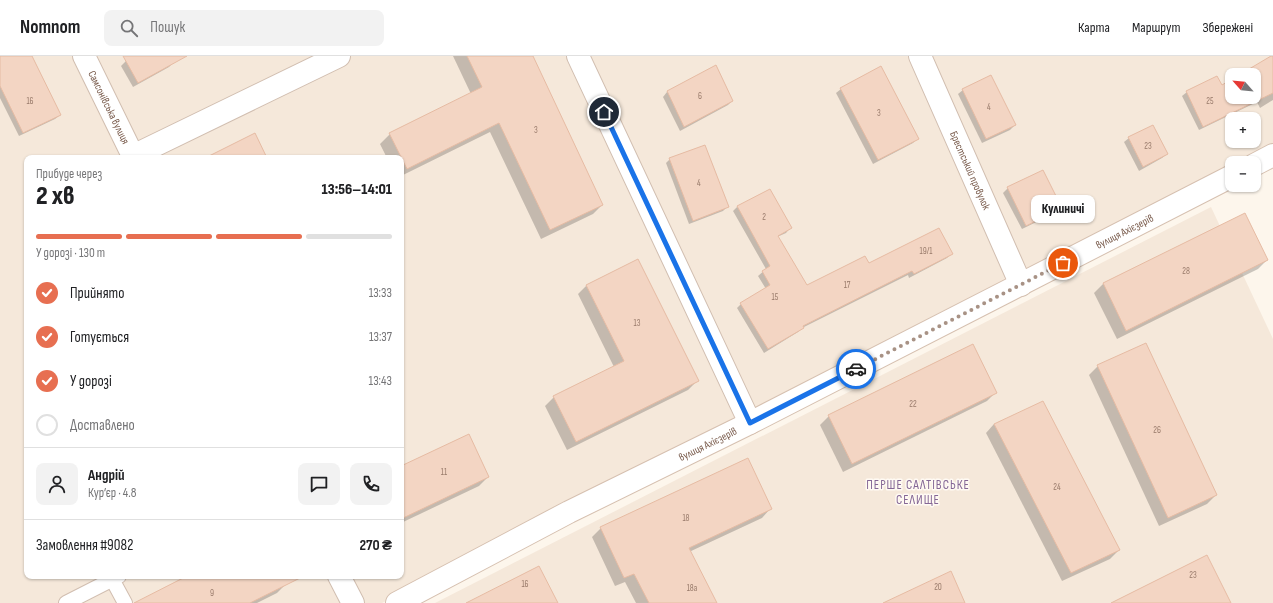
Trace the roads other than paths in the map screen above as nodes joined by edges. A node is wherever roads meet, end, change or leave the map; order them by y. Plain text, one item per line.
1 (84, 56) edge
2 (339, 56) edge
3 (578, 56) edge
4 (920, 56) edge
5 (132, 155) edge
6 (137, 155) edge
7 (1273, 155) edge
8 (1261, 161) edge
9 (1225, 180) edge
10 (1021, 285) junction
11 (750, 423) junction
12 (114, 579) edge
13 (116, 579) edge
14 (341, 579) edge
15 (66, 603) edge
16 (125, 603) edge
17 (353, 603) edge
18 (397, 603) edge

1 - 5 street, Самсонівська вулиця
2 - 6 street
3 - 11 street
4 - 10 street, Брестський провулок
7 - 8 street
9 - 10 street, вулиця Ахієзерів
10 - 11 street, вулиця Ахієзерів
11 - 18 street, вулиця Ахієзерів
12 - 15 lane
13 - 16 lane
14 - 17 street

